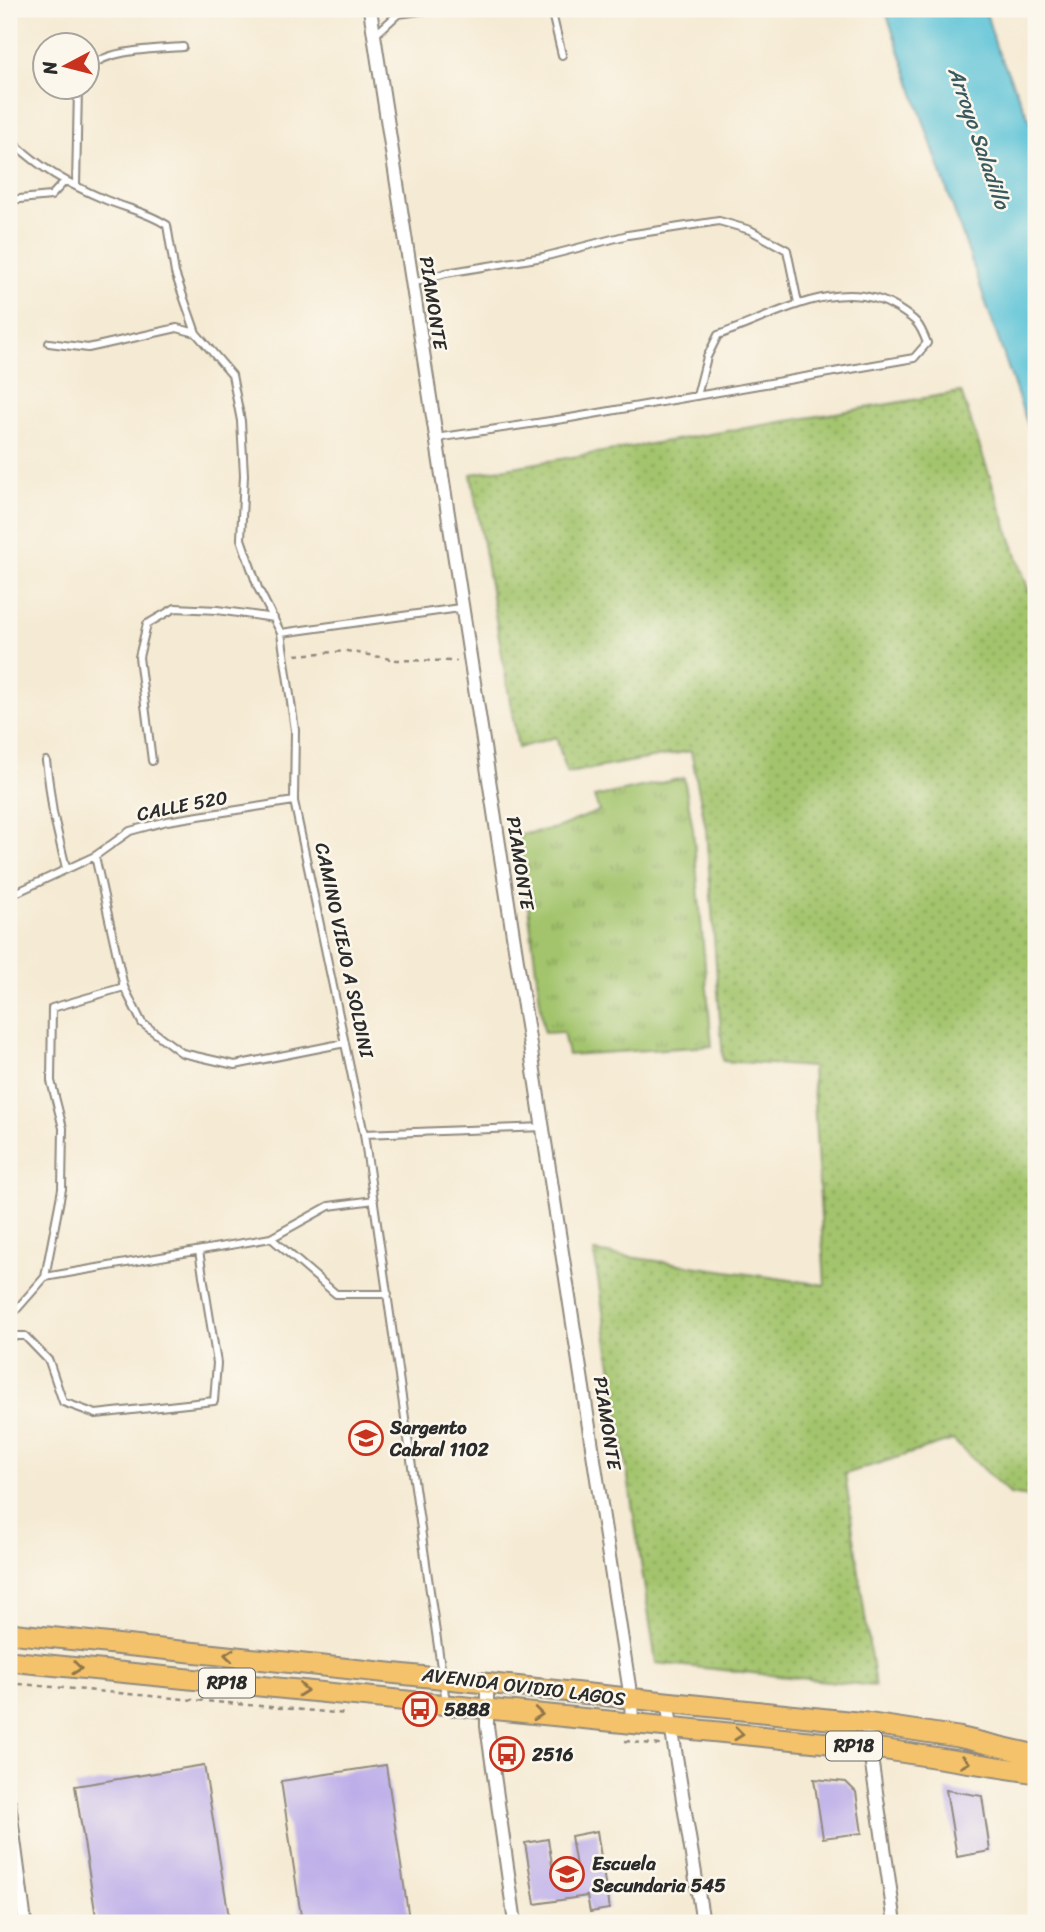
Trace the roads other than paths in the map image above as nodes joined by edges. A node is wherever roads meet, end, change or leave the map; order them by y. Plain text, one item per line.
1 (370, 9) edge
2 (435, 9) edge
3 (551, 9) edge
4 (374, 36) junction
5 (183, 47) dead end
6 (562, 55) dead end
7 (102, 61) edge
8 (78, 102) edge
9 (9, 139) edge
10 (65, 181) junction
11 (76, 186) junction
12 (9, 200) edge
13 (411, 284) junction
14 (798, 303) junction
15 (196, 333) junction
16 (49, 343) dead end
17 (697, 396) junction
18 (435, 438) junction
19 (460, 608) junction
20 (274, 618) junction
21 (281, 633) junction
22 (46, 761) dead end
23 (152, 761) dead end
24 (294, 801) junction
25 (95, 856) junction
26 (66, 868) junction
27 (9, 897) edge
28 (124, 987) junction
29 (345, 1043) junction
30 (543, 1127) junction
31 (364, 1134) junction
32 (374, 1200) junction
33 (271, 1238) junction
34 (199, 1251) junction
35 (45, 1277) junction
36 (388, 1294) junction
37 (9, 1318) edge
38 (9, 1336) edge
39 (9, 1633) edge
40 (9, 1661) edge
41 (443, 1677) junction
42 (487, 1682) junction
43 (631, 1699) junction
44 (667, 1701) junction
45 (446, 1704) junction
46 (487, 1709) junction
47 (632, 1723) junction
48 (866, 1723) junction
49 (673, 1737) junction
50 (868, 1747) junction
51 (1036, 1755) edge
52 (1036, 1773) edge
53 (9, 1802) edge
54 (25, 1923) edge
55 (515, 1923) edge
56 (703, 1923) edge
57 (895, 1923) edge

1 - 4 street, PIAMONTE
2 - 4 lane
3 - 6 lane
4 - 13 street, PIAMONTE
5 - 7 lane
8 - 11 lane
9 - 10 lane
10 - 11 lane
10 - 12 lane
11 - 15 lane, CAMINO VIEJO A SOLDINI
13 - 14 lane
13 - 18 street, PIAMONTE
14 - 17 lane
14 - 17 lane
15 - 16 lane
15 - 20 lane, CAMINO VIEJO A SOLDINI
17 - 18 lane
18 - 19 street, PIAMONTE
19 - 21 lane
19 - 30 street, PIAMONTE
20 - 21 lane, CAMINO VIEJO A SOLDINI
20 - 23 lane
21 - 24 lane, CAMINO VIEJO A SOLDINI
22 - 26 lane
24 - 25 lane, CALLE 520
24 - 29 lane, CAMINO VIEJO A SOLDINI
25 - 26 lane, CALLE 520
25 - 28 lane
26 - 27 lane, CALLE 520
28 - 29 lane
28 - 35 lane
29 - 31 lane, CAMINO VIEJO A SOLDINI
30 - 31 lane
30 - 43 street, PIAMONTE
31 - 32 lane, CAMINO VIEJO A SOLDINI
32 - 33 lane
32 - 36 lane, CAMINO VIEJO A SOLDINI
33 - 34 lane
33 - 36 lane
34 - 35 lane
34 - 38 lane
35 - 37 lane
36 - 41 lane, CAMINO VIEJO A SOLDINI
41 -> 39 main road, AVENIDA OVIDIO LAGOS / RP18
40 -> 45 main road, AVENIDA OVIDIO LAGOS / RP18
41 - 42 main road, AVENIDA OVIDIO LAGOS / RP18
41 - 45 lane, CAMINO VIEJO A SOLDINI
42 - 43 main road, AVENIDA OVIDIO LAGOS / RP18
42 - 46 street
43 - 44 main road, AVENIDA OVIDIO LAGOS / RP18
43 - 47 street, PIAMONTE
44 - 48 main road, AVENIDA OVIDIO LAGOS / RP18
44 - 49 street
45 - 46 main road, AVENIDA OVIDIO LAGOS / RP18
46 -> 47 main road, AVENIDA OVIDIO LAGOS / RP18
46 - 55 street
47 - 49 main road, AVENIDA OVIDIO LAGOS / RP18
48 - 50 street
48 - 51 main road, AVENIDA OVIDIO LAGOS / RP18
49 -> 50 main road, AVENIDA OVIDIO LAGOS / RP18
49 - 56 street
50 -> 52 main road, AVENIDA OVIDIO LAGOS / RP18
50 - 57 street
53 - 54 street

